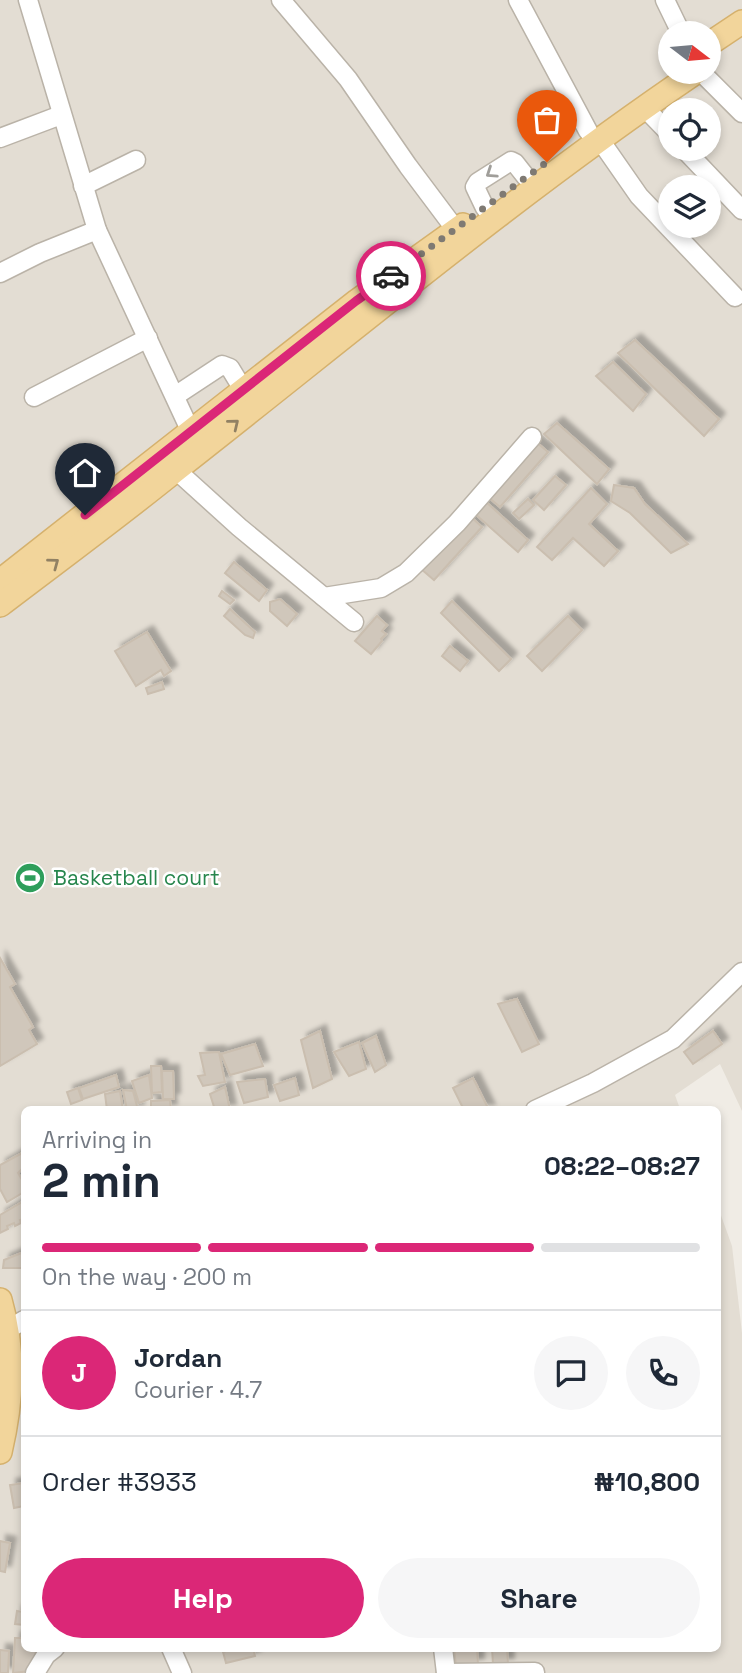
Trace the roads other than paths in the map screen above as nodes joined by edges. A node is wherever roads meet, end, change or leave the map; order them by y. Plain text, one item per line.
1 (28, 0) edge
2 (281, 0) edge
3 (518, 0) edge
4 (665, 0) edge
5 (675, 21) edge
6 (742, 22) edge
7 (721, 36) edge
8 (742, 41) edge
9 (721, 55) edge
10 (658, 81) edge
11 (678, 84) edge
12 (713, 84) edge
13 (644, 107) junction
14 (742, 113) edge
15 (61, 115) junction
16 (658, 122) edge
17 (594, 135) junction
18 (0, 138) edge
19 (136, 160) dead end
20 (696, 161) edge
21 (83, 186) junction
22 (742, 209) edge
23 (97, 230) junction
24 (456, 230) junction
25 (0, 273) edge
26 (735, 296) dead end
27 (362, 309) junction
28 (148, 338) junction
29 (244, 391) junction
30 (175, 396) junction
31 (34, 397) dead end
32 (191, 432) junction
33 (532, 437) dead end
34 (176, 470) junction
35 (0, 581) edge
36 (324, 597) junction
37 (0, 605) edge
38 (354, 622) dead end
39 (742, 972) edge
40 (546, 1106) edge
41 (0, 1300) edge
42 (17, 1325) edge
43 (18, 1382) edge
44 (0, 1452) edge
45 (50, 1652) edge
46 (173, 1652) edge
47 (443, 1652) edge
48 (535, 1671) edge
49 (35, 1673) edge
50 (182, 1673) edge
51 (446, 1673) edge

1 - 15 street
2 - 24 street
3 - 17 street
4 - 5 street
6 - 7 main road
8 - 9 main road
10 - 17 main road
11 - 13 main road
12 - 14 street
13 - 16 street
13 - 17 main road
15 - 18 street
15 - 21 street
17 -> 24 main road
17 - 26 street
17 - 27 main road
19 - 21 street
20 - 22 street
21 - 23 street
23 - 25 street
23 - 28 street
24 - 27 main road
27 - 29 main road
34 -> 27 main road
28 - 30 street
28 - 31 street
29 - 30 street
29 - 32 main road
30 - 32 street
32 - 35 main road
33 - 36 street
34 - 36 street
37 -> 34 main road
36 - 38 street
39 - 40 street
41 - 42 main road
42 - 43 main road
43 - 44 main road
45 - 49 street
46 - 50 street
47 - 51 street
48 - 51 street

